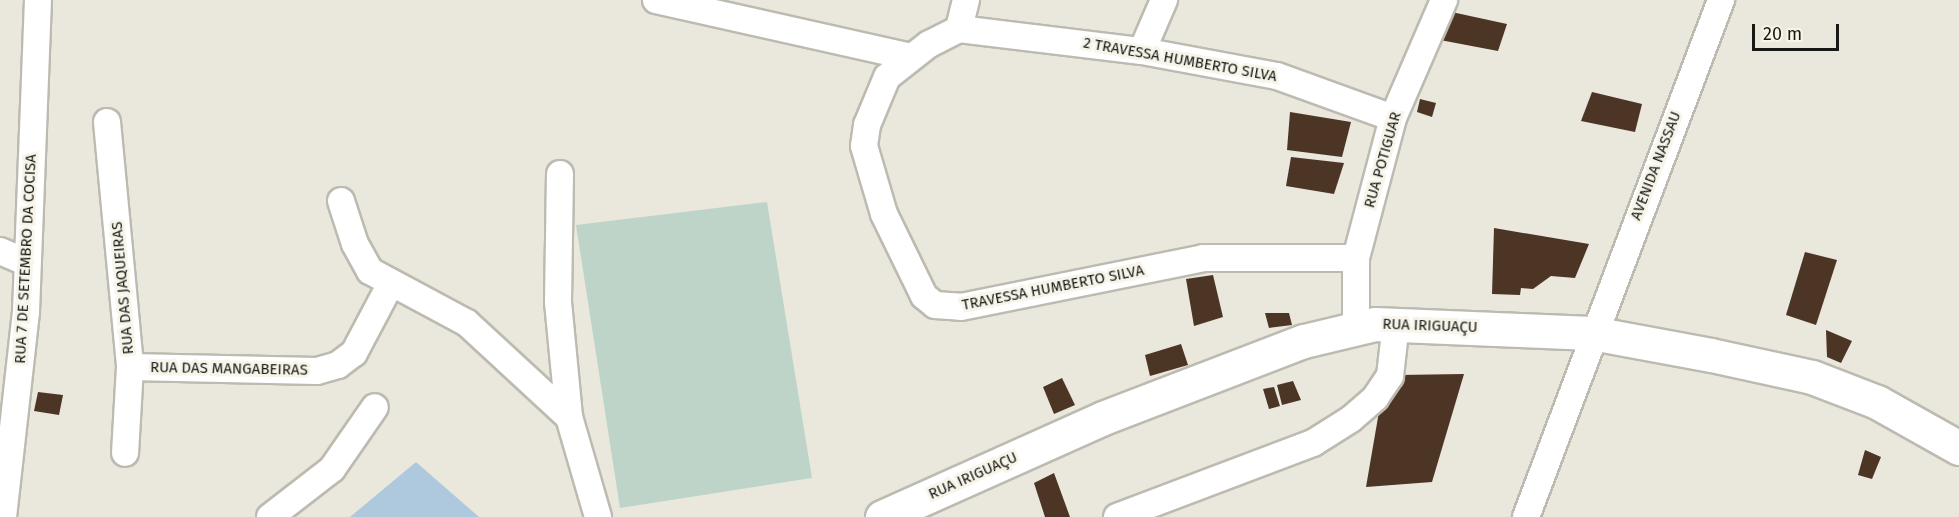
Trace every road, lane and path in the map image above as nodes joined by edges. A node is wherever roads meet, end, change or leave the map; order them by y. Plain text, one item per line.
1 (38, 0) edge
2 (656, 0) edge
3 (966, 0) edge
4 (1164, 0) edge
5 (1443, 0) edge
6 (1721, 0) edge
7 (959, 28) junction
8 (1142, 51) junction
9 (910, 57) junction
10 (1394, 118) junction
11 (107, 122) dead end
12 (560, 174) dead end
13 (341, 201) dead end
14 (0, 251) edge
15 (1356, 258) junction
16 (28, 262) junction
17 (390, 285) junction
18 (1396, 323) junction
19 (1356, 327) junction
20 (1592, 333) junction
21 (11, 350) edge
22 (130, 367) junction
23 (375, 407) dead end
24 (569, 417) junction
25 (1959, 448) edge
26 (125, 453) dead end
27 (3, 517) edge
28 (270, 517) edge
29 (598, 517) edge
30 (882, 517) edge
31 (1116, 517) edge
32 (1526, 517) edge

1 - 16 street, RUA 7 DE SETEMBRO DA COCISA
2 - 9 street
3 - 7 street
4 - 8 street
5 - 10 street, RUA POTIGUAR
6 - 20 street, AVENIDA NASSAU
7 - 8 street, 2 TRAVESSA HUMBERTO SILVA
7 - 9 street, TRAVESSA HUMBERTO SILVA
8 - 10 street, 2 TRAVESSA HUMBERTO SILVA
9 - 15 street, TRAVESSA HUMBERTO SILVA
10 - 15 street, RUA POTIGUAR
11 - 22 street, RUA DAS JAQUEIRAS
12 - 24 street
13 - 17 street
14 - 16 street
15 - 19 street, RUA POTIGUAR
16 - 21 street, RUA 7 DE SETEMBRO DA COCISA
17 - 22 street, RUA DAS MANGABEIRAS
17 - 24 street
18 - 19 main road, RUA IRIGUAÇU
18 - 20 main road, RUA IRIGUAÇU
18 - 31 street
19 - 30 main road, RUA IRIGUAÇU
20 - 25 main road, RUA IRIGUAÇU
20 - 32 street, AVENIDA NASSAU
21 - 27 street, RUA 7 DE SETEMBRO DA COCISA
22 - 26 street, RUA DAS JAQUEIRAS
23 - 28 street
24 - 29 street

